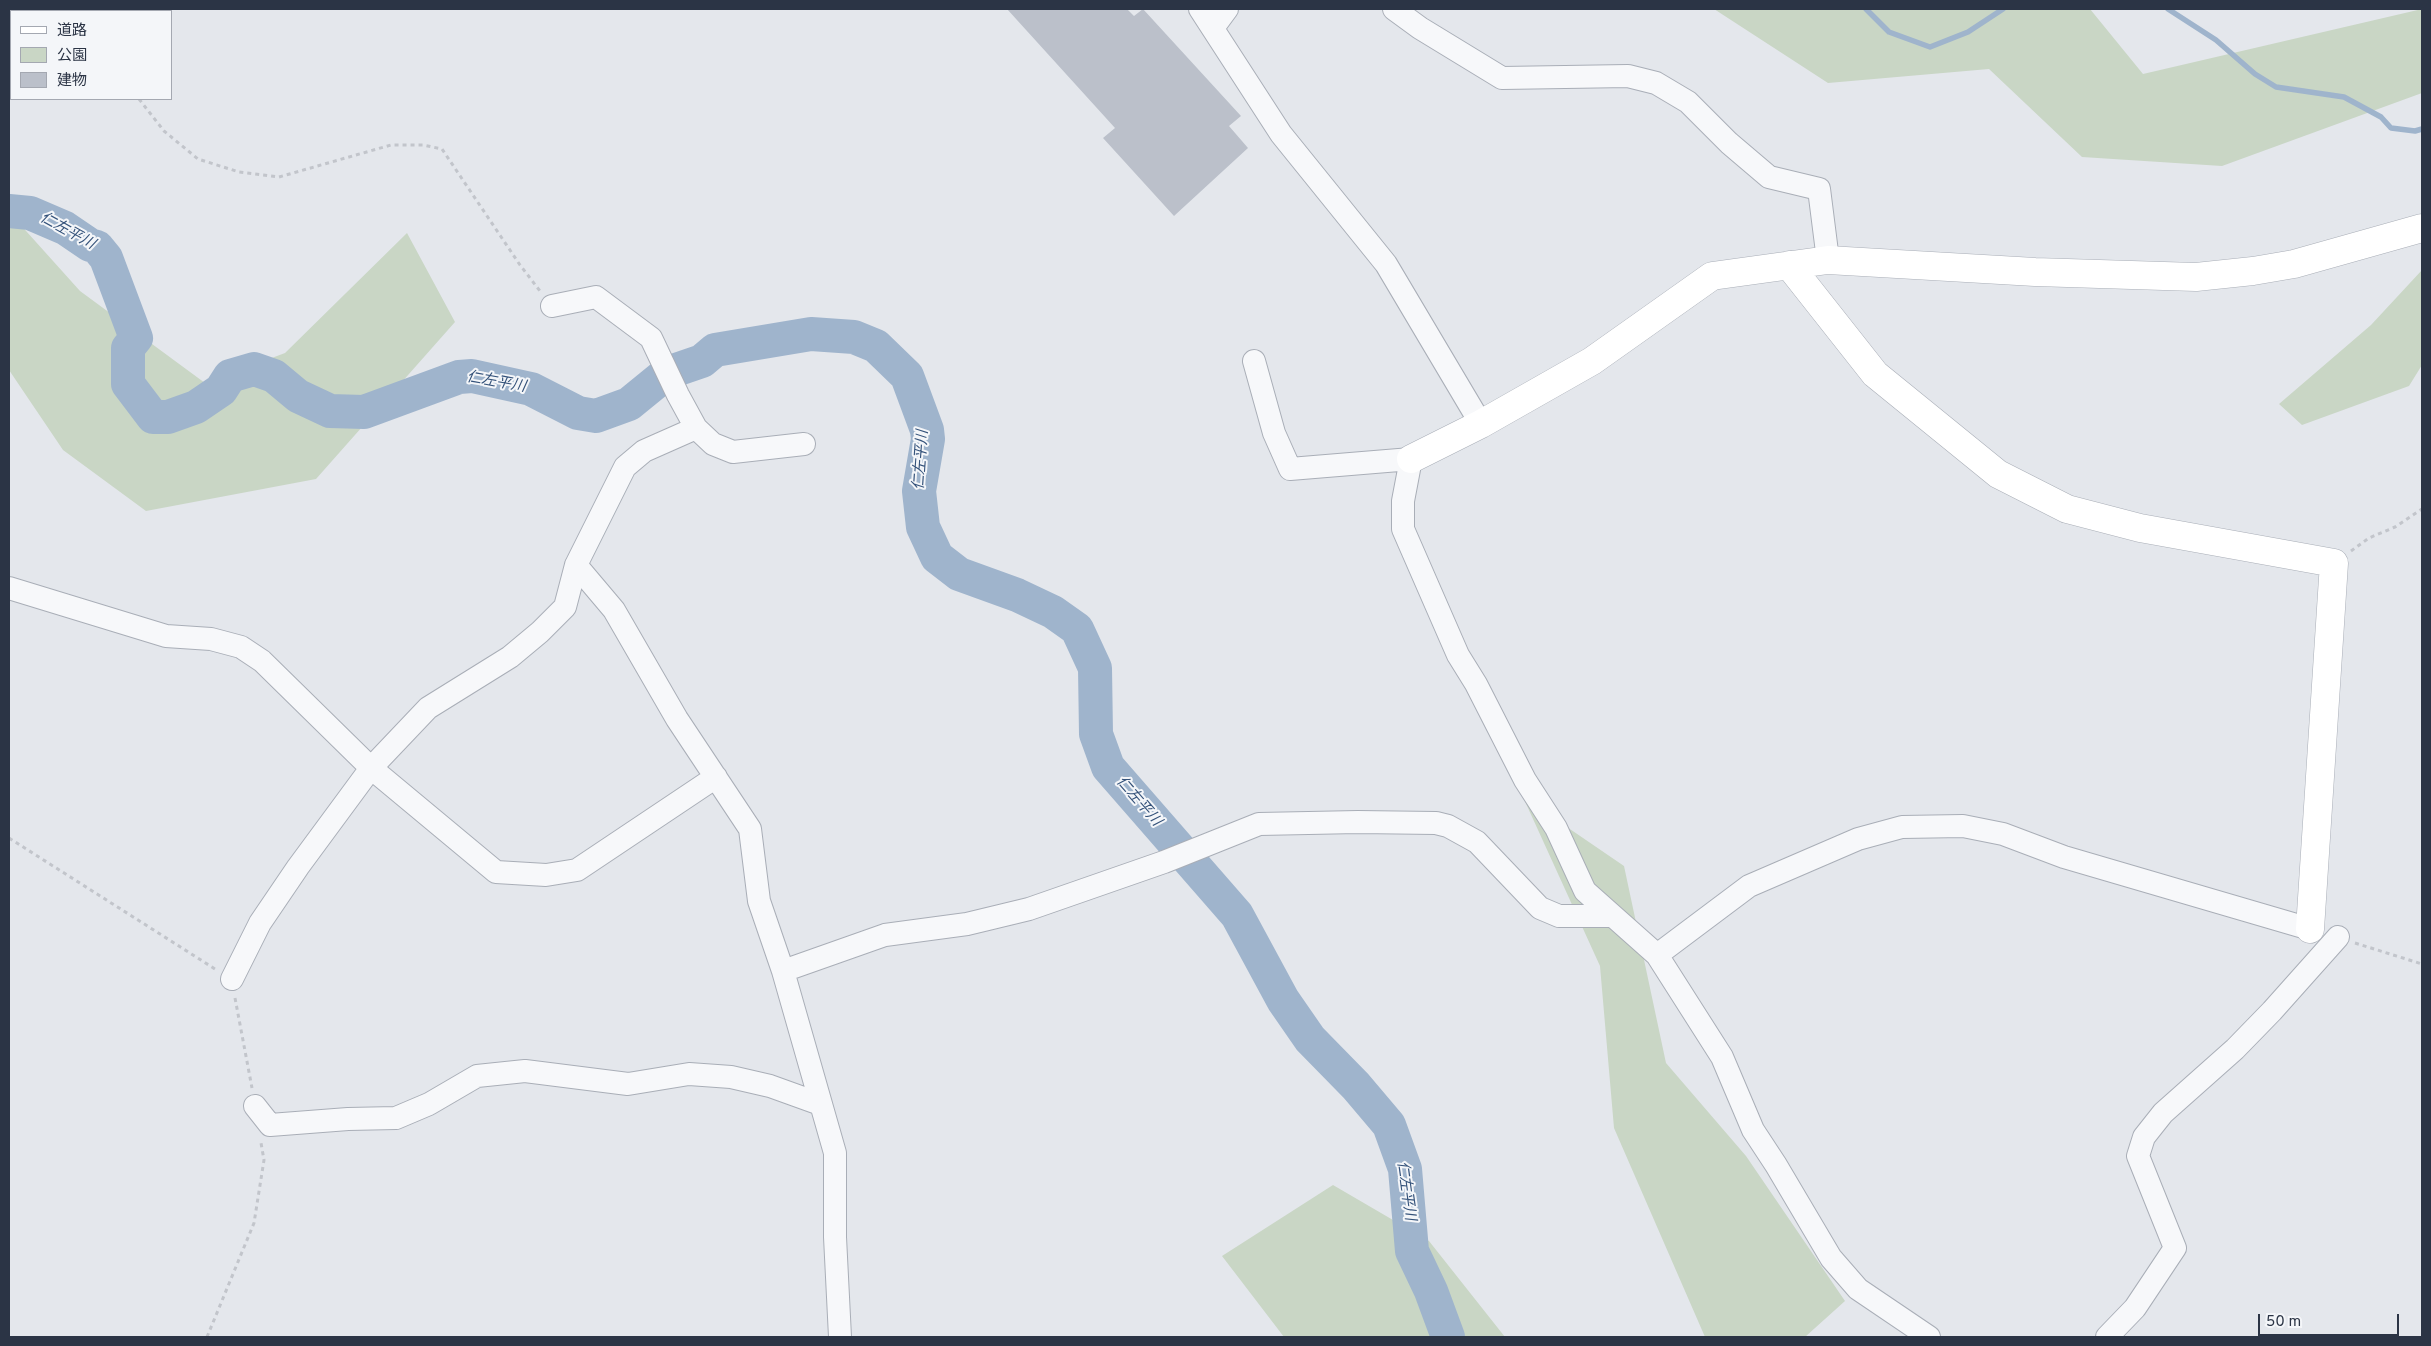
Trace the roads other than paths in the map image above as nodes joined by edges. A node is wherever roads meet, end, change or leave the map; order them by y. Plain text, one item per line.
1 (1200, 9) edge
2 (1228, 9) edge
3 (1394, 9) edge
4 (1213, 28) junction
5 (2422, 228) edge
6 (1828, 260) junction
7 (1789, 265) junction
8 (552, 306) road end
9 (1254, 362) dead end
10 (1481, 424) junction
11 (696, 428) junction
12 (804, 444) dead end
13 (1411, 459) junction
14 (576, 565) junction
15 (9, 588) edge
16 (371, 768) junction
17 (716, 777) junction
18 (1611, 916) junction
19 (2310, 928) joint
20 (2338, 938) road end
21 (1657, 955) junction
22 (783, 971) junction
23 (232, 978) road end
24 (820, 1104) junction
25 (255, 1106) road end
26 (840, 1337) edge
27 (1929, 1337) edge
28 (2107, 1337) edge

1 - 4 street
2 - 4 street
3 - 6 street
4 - 10 street
5 - 6 street
6 - 7 street
7 - 10 street
7 - 19 street
8 - 11 street
9 - 13 street
10 - 13 street
11 - 12 street
11 - 14 street
13 - 18 street
14 - 16 street
14 - 17 street
15 - 16 street
16 - 17 street
16 - 23 street
17 - 22 street
18 - 21 street
18 - 22 street
19 - 21 street
20 - 28 street
21 - 27 street
22 - 24 street
24 - 25 street
24 - 26 street

